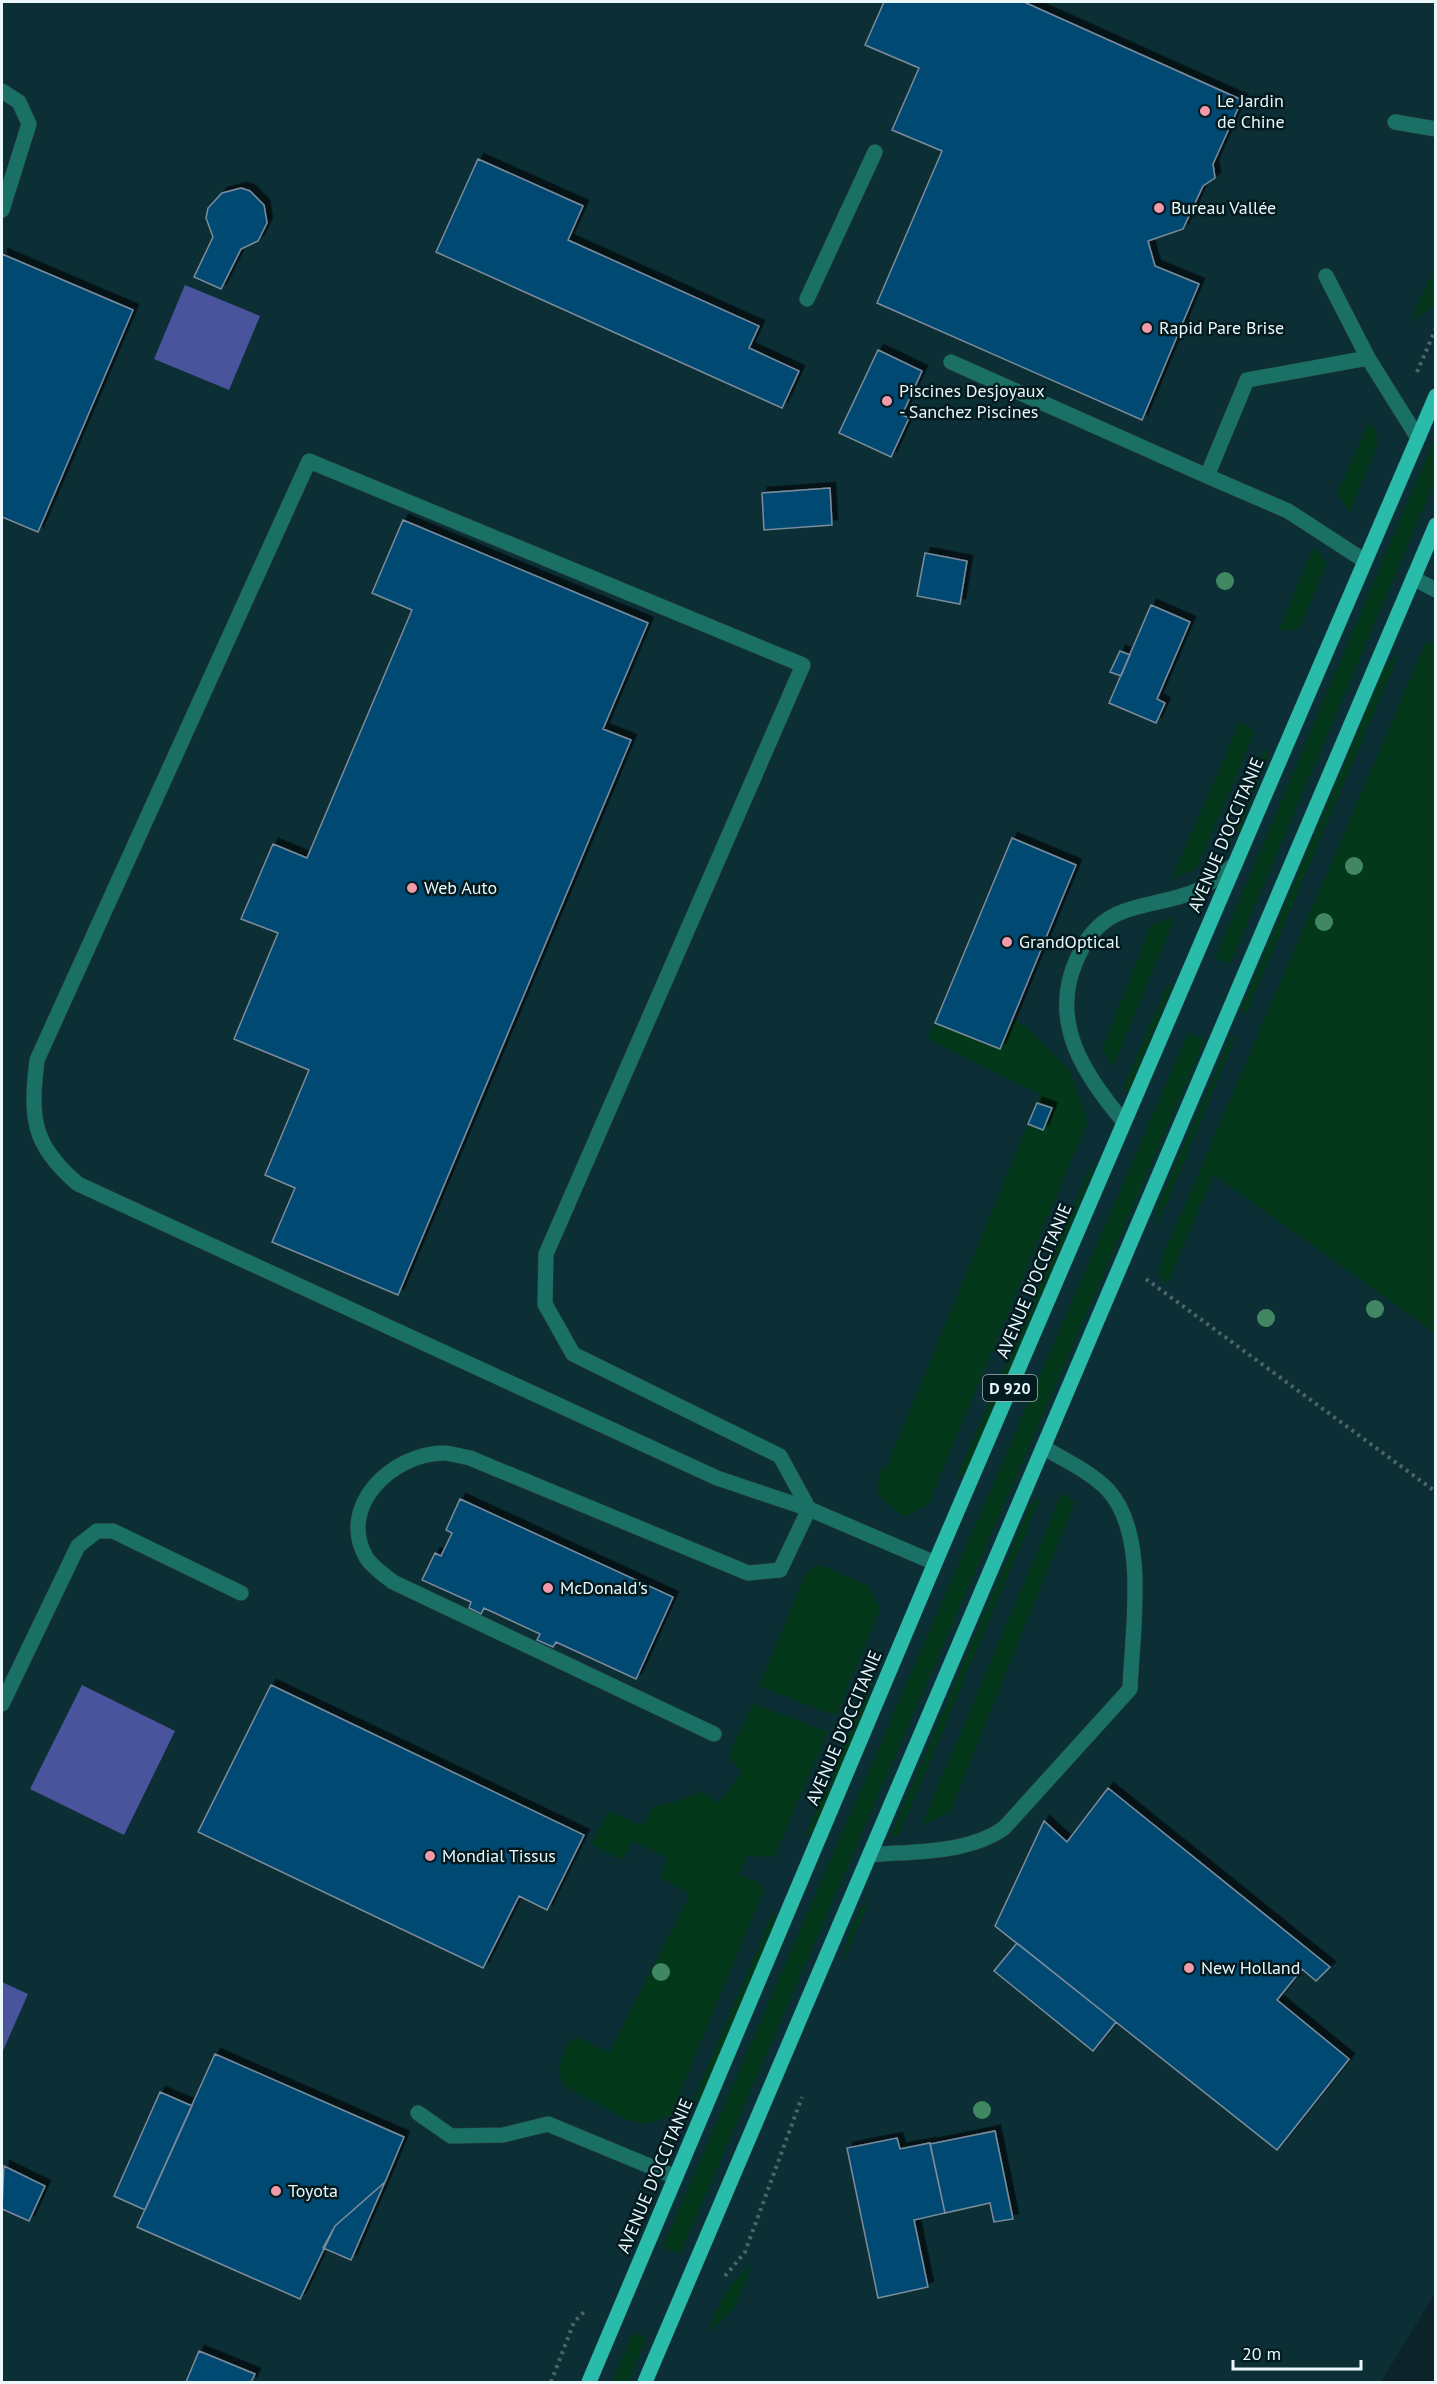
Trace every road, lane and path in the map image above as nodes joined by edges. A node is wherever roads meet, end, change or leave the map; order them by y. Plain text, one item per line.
1 (2, 91) edge
2 (1395, 122) dead end
3 (1436, 129) edge
4 (875, 152) dead end
5 (2, 210) edge
6 (1326, 276) dead end
7 (807, 299) dead end
8 (1368, 357) junction
9 (951, 362) dead end
10 (1436, 396) edge
11 (1418, 438) junction
12 (1207, 476) junction
13 (1436, 525) edge
14 (1365, 561) junction
15 (1413, 578) junction
16 (1436, 590) edge
17 (1234, 865) junction
18 (1124, 1122) junction
19 (1122, 1261) junction
20 (1043, 1447) junction
21 (1436, 1492) edge
22 (809, 1509) junction
23 (935, 1563) junction
24 (241, 1593) dead end
25 (2, 1704) edge
26 (714, 1734) dead end
27 (870, 1855) junction
28 (418, 2113) dead end
29 (676, 2177) junction
30 (589, 2382) edge
31 (645, 2382) edge

1 - 5 street
2 - 3 street
4 - 7 street
6 - 8 street
8 - 11 street
8 - 12 street
9 - 12 street
10 - 11 main road, AVENUE D'OCCITANIE / D 920
11 - 14 main road, AVENUE D'OCCITANIE / D 920
12 - 14 street
13 - 15 main road, D 920
14 - 17 main road, AVENUE D'OCCITANIE / D 920
15 - 16 street
15 - 19 main road, D 920
17 - 18 main road, AVENUE D'OCCITANIE / D 920
17 - 18 street
18 - 23 main road, AVENUE D'OCCITANIE / D 920
19 - 20 main road, D 920
19 - 21 path
20 - 27 main road, D 920
20 - 27 street
22 - 22 street
22 - 23 street
22 - 26 street
23 - 29 main road, AVENUE D'OCCITANIE / D 920
24 - 25 street
27 - 31 main road, D 920
28 - 29 street
29 - 30 main road, AVENUE D'OCCITANIE / D 920

